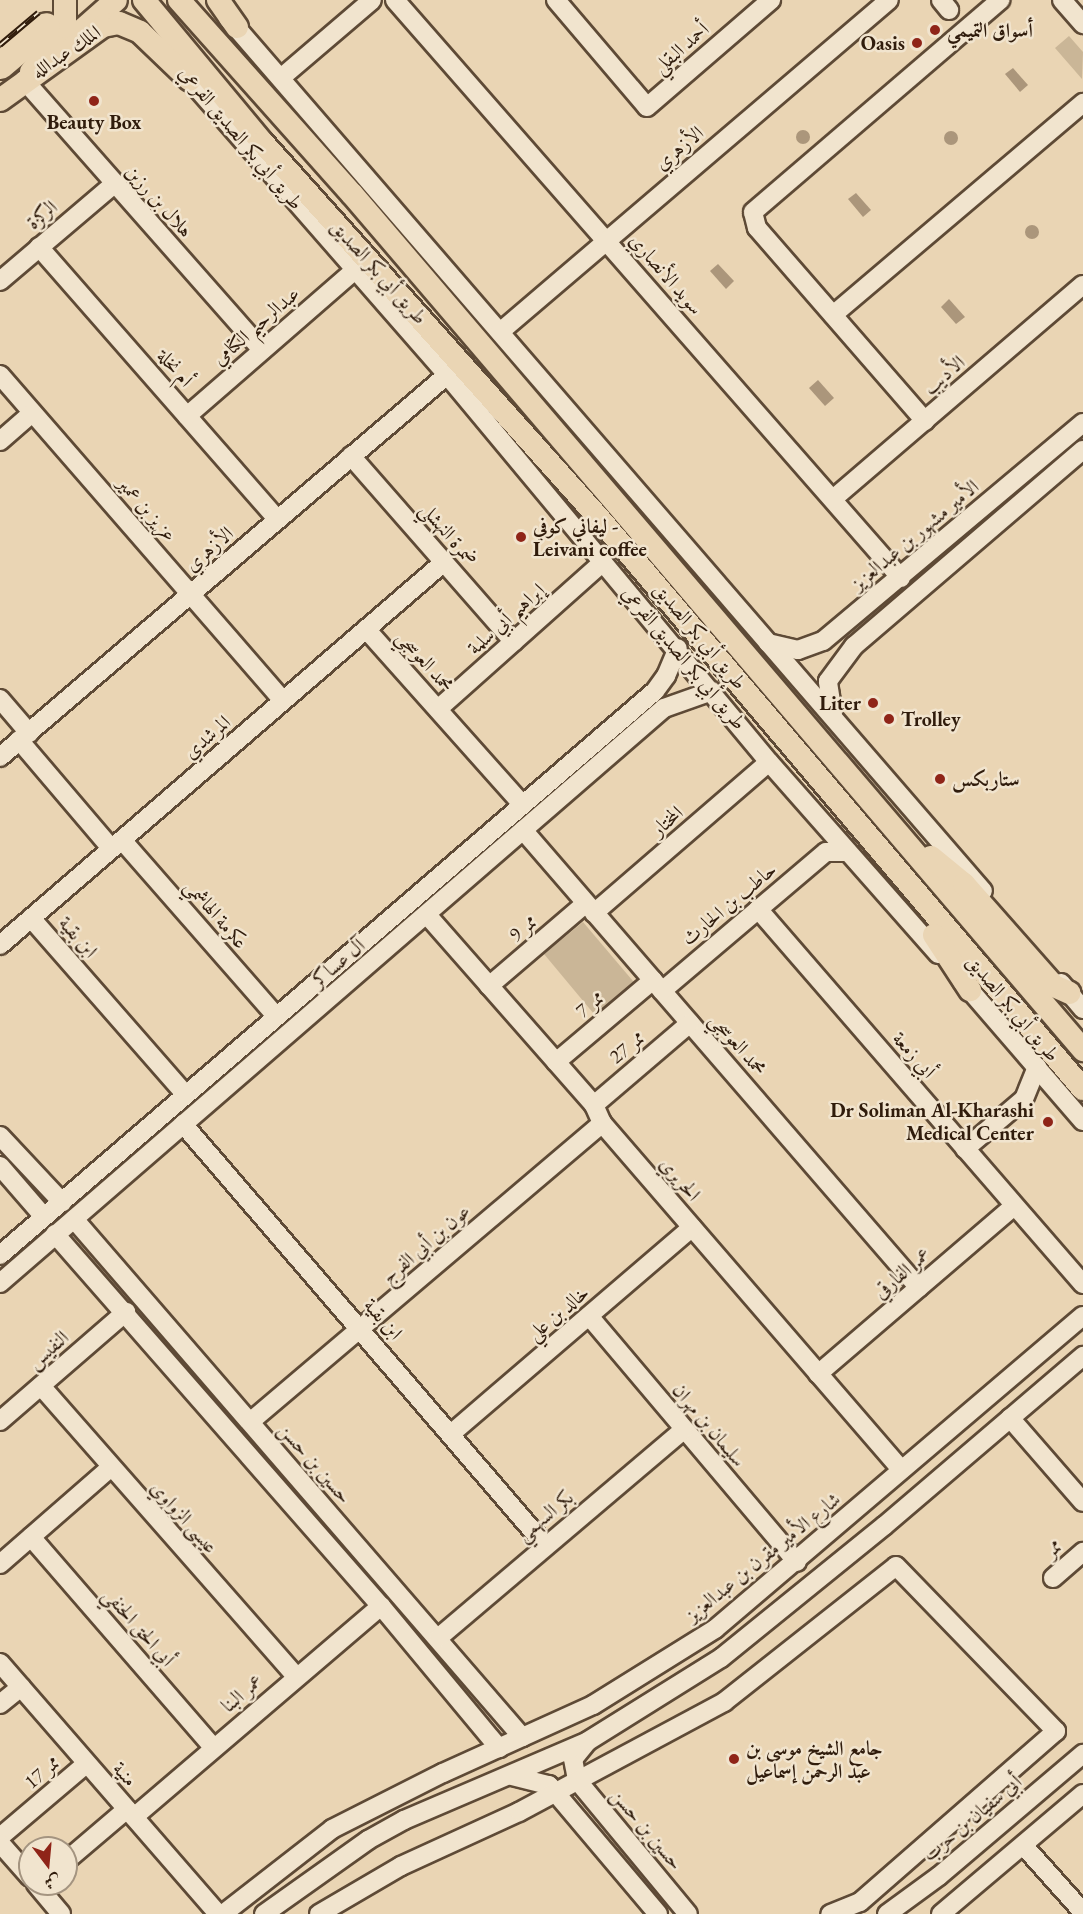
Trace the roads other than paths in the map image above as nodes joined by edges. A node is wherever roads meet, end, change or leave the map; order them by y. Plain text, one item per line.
1 (64, 0) edge
2 (116, 0) edge
3 (127, 0) edge
4 (144, 0) edge
5 (179, 0) edge
6 (209, 0) edge
7 (218, 0) edge
8 (372, 0) edge
9 (396, 0) edge
10 (771, 0) edge
11 (889, 0) edge
12 (1000, 0) edge
13 (1062, 0) edge
14 (567, 4) edge
15 (1083, 24) edge
16 (46, 26) dead end
17 (237, 27) junction
18 (0, 65) edge
19 (282, 77) junction
20 (24, 80) junction
21 (190, 80) junction
22 (0, 100) edge
23 (1083, 103) edge
24 (114, 184) junction
25 (606, 239) junction
26 (39, 247) junction
27 (354, 271) junction
28 (0, 281) edge
29 (1083, 285) edge
30 (833, 315) junction
31 (500, 332) junction
32 (262, 350) junction
33 (0, 375) edge
34 (447, 375) junction
35 (32, 413) junction
36 (187, 416) junction
37 (925, 421) junction
38 (1083, 423) edge
39 (0, 441) edge
40 (1083, 450) edge
41 (351, 456) junction
42 (833, 499) junction
43 (277, 519) junction
44 (444, 562) junction
45 (603, 562) junction
46 (901, 578) junction
47 (191, 595) junction
48 (366, 628) junction
49 (829, 636) junction
50 (765, 641) junction
51 (514, 642) junction
52 (678, 648) junction
53 (846, 655) junction
54 (655, 691) junction
55 (712, 692) junction
56 (0, 699) edge
57 (283, 700) junction
58 (664, 708) junction
59 (438, 709) junction
60 (834, 718) junction
61 (24, 737) junction
62 (0, 757) edge
63 (769, 762) junction
64 (832, 795) junction
65 (522, 804) junction
66 (827, 827) junction
67 (524, 830) junction
68 (116, 844) junction
69 (908, 844) junction
70 (826, 852) junction
71 (848, 852) junction
72 (464, 854) junction
73 (479, 870) junction
74 (590, 909) junction
75 (759, 909) junction
76 (428, 916) junction
77 (31, 918) junction
78 (0, 945) edge
79 (657, 985) junction
80 (489, 986) junction
81 (970, 990) junction
82 (1076, 1001) edge
83 (276, 1016) junction
84 (690, 1023) junction
85 (1083, 1050) edge
86 (556, 1062) junction
87 (1037, 1067) junction
88 (1083, 1089) edge
89 (185, 1094) junction
90 (594, 1105) junction
91 (1083, 1121) edge
92 (602, 1123) junction
93 (183, 1124) junction
94 (0, 1136) edge
95 (965, 1149) junction
96 (0, 1166) edge
97 (34, 1172) junction
98 (18, 1186) junction
99 (62, 1202) junction
100 (1014, 1206) junction
101 (44, 1217) junction
102 (74, 1219) junction
103 (692, 1227) junction
104 (55, 1234) junction
105 (0, 1255) edge
106 (0, 1283) edge
107 (1083, 1284) edge
108 (919, 1288) junction
109 (126, 1312) junction
110 (589, 1316) junction
111 (1083, 1316) edge
112 (362, 1328) junction
113 (1083, 1356) edge
114 (818, 1374) junction
115 (41, 1386) junction
116 (1010, 1418) junction
117 (0, 1421) edge
118 (250, 1422) junction
119 (683, 1430) junction
120 (452, 1433) junction
121 (110, 1468) junction
122 (901, 1470) junction
123 (1083, 1502) edge
124 (31, 1537) junction
125 (545, 1545) junction
126 (1083, 1552) edge
127 (796, 1562) junction
128 (0, 1564) edge
129 (1053, 1578) dead end
130 (381, 1606) junction
131 (438, 1638) junction
132 (0, 1663) edge
133 (296, 1676) junction
134 (21, 1687) junction
135 (0, 1704) edge
136 (522, 1737) junction
137 (588, 1741) junction
138 (213, 1747) junction
139 (499, 1748) junction
140 (1083, 1754) edge
141 (86, 1764) junction
142 (512, 1776) junction
143 (577, 1780) junction
144 (556, 1793) junction
145 (1083, 1794) edge
146 (399, 1795) junction
147 (131, 1813) junction
148 (410, 1817) junction
149 (0, 1838) edge
150 (0, 1843) edge
151 (1023, 1845) junction
152 (78, 1852) edge
153 (960, 1858) junction
154 (18, 1863) edge
155 (980, 1881) junction
156 (46, 1896) edge
157 (1083, 1912) edge
158 (61, 1914) edge
159 (218, 1914) edge
160 (223, 1914) edge
161 (264, 1914) edge
162 (319, 1914) edge
163 (658, 1914) edge
164 (688, 1914) edge
165 (831, 1914) edge
166 (887, 1914) edge
167 (941, 1914) edge

1 - 20 main road
2 - 20 main road
3 - 21 main road, طريق أبي بكر الصديق الفرعي
4 - 64 main road, طريق أبي بكر الصديق
5 - 69 main road, طريق أبي بكر الصديق
6 - 17 street
7 - 17 main road
8 - 19 street
9 - 25 street, سويد الأنصاري
10 - 14 street, أحمد البقلي
11 - 25 street, الأزهري
12 - 30 street
13 - 15 street
16 - 18 highway, الملك عبدالله
17 - 19 street
19 - 31 street
20 - 21 main road, الملك عبدالله
20 - 22 main road, الملك عبدالله
20 - 24 street, هلال بن رزين
21 - 27 street, طريق أبي بكر الصديق الفرعي
23 - 30 street
24 - 26 street, الركزة
24 - 32 street, هلال بن رزين
25 - 31 street, الأزهري
25 - 42 street, سويد الأنصاري
26 - 28 street, الركزة
26 - 36 street, أم نخلة
27 - 32 street, عبدالرحيم الكتامي
27 - 34 street, طريق أبي بكر الصديق الفرعي
29 - 37 street, الأديب
30 - 37 street
31 - 50 street
32 - 36 street, عبدالرحيم الكتامي
33 - 35 street, عزيز بن عمير
34 - 41 street, الأزهري
34 - 45 street, طريق أبي بكر الصديق الفرعي
35 - 39 street
35 - 47 street, عزيز بن عمير
36 - 43 street, أم نخلة
37 - 42 street, الأديب
38 - 46 street, الأمير مشهور بن عبدالعزيز
40 - 53 street
41 - 43 street, الأزهري
41 - 44 street, ضمرة النهشلي
42 - 46 street, سويد الأنصاري
43 - 47 street, الأزهري
44 - 48 street, المرشدي
44 - 51 street, ضمرة النهشلي
45 - 51 street, إبراهيم أبي سلمة
45 - 52 street, طريق أبي بكر الصديق الفرعي
46 - 49 street, الأمير مشهور بن عبدالعزيز
47 - 57 street, عزيز بن عمير
47 - 61 street, الأزهري
48 - 57 street, المرشدي
48 - 59 street, محمد العوسجي
49 - 50 street, الأمير مشهور بن عبدالعزيز
49 - 53 street
50 - 60 street
51 - 59 street, إبراهيم أبي سلمة
52 - 54 street, آل عساكر
52 - 55 street, طريق أبي بكر الصديق الفرعي
53 - 60 street
54 - 58 street
54 - 65 street, آل عساكر
55 - 58 street, آل عساكر
55 - 63 street, طريق أبي بكر الصديق الفرعي
56 - 61 street, عكرمة الهاشمي
57 - 68 street, المرشدي
58 - 67 street, آل عساكر
59 - 65 street, محمد العوسجي
60 - 82 street
61 - 62 street, الأزهري
61 - 68 street, عكرمة الهاشمي
63 - 66 street, طريق أبي بكر الصديق الفرعي
63 - 74 street, المختار
64 - 81 main road
64 - 88 main road, طريق أبي بكر الصديق
65 - 72 street, آل عساكر
66 - 70 street
66 - 71 street, طريق أبي بكر الصديق الفرعي
67 - 73 street, آل عساكر
67 - 74 street, محمد العوسجي
68 - 77 street, المرشدي
68 - 83 street, عكرمة الهاشمي
69 - 82 main road
69 - 85 main road, طريق أبي بكر الصديق
70 - 71 street
70 - 75 street, حاطب بن الحارث
71 - 81 street, طريق أبي بكر الصديق الفرعي
72 - 73 street
72 - 83 street, آل عساكر
73 - 76 street, آل عساكر
74 - 79 street, محمد العوسجي
74 - 80 street, ممر 9
75 - 79 street, حاطب بن الحارث
75 - 95 street, أبي زمعة
76 - 80 street, الحريري
76 - 93 street, آل عساكر
77 - 78 street, المرشدي
77 - 89 street, ابن بقية
79 - 84 street, محمد العوسجي
79 - 86 street, ممر 7
80 - 86 street, الحريري
81 - 87 street, طريق أبي بكر الصديق الفرعي
83 - 89 street, آل عساكر
84 - 90 street, ممر 27
84 - 108 street, محمد العوسجي
86 - 90 street, الحريري
87 - 91 street, طريق أبي بكر الصديق الفرعي
87 - 95 street
89 - 99 street, آل عساكر
90 - 92 street, الحريري
92 - 103 street, الحريري
92 - 112 street, عون بن أبي الفرج
93 - 102 street, آل عساكر
93 - 112 street, ابن بقية
94 - 97 street
95 - 100 street, أبي زمعة
96 - 98 street
97 - 98 street
97 - 99 street
98 - 101 street
99 - 101 street, آل عساكر
100 - 107 street, أبي زمعة
100 - 108 street, عمر الفارقي
101 - 105 street, آل عساكر
102 - 104 street, آل عساكر
102 - 118 street, حسين بن حسن
103 - 110 street, خالد بن علي
103 - 114 street, الحريري
104 - 106 street, آل عساكر
104 - 109 street
108 - 114 street, عمر الفارقي
109 - 115 street, النفيس
109 - 130 street
110 - 119 street, سليمان بن مهران
110 - 120 street, خالد بن علي
111 - 122 street, شارع الأمير مقرن بن عبدالعزيز
112 - 118 street, عون بن أبي الفرج
112 - 120 street, ابن بقية
113 - 116 street
114 - 122 street, الحريري
115 - 117 street, النفيس
115 - 121 street, عيسى الزواوي
116 - 123 street
116 - 137 street
118 - 131 street, حسين بن حسن
119 - 125 street, بكر السهمي
119 - 127 street, سليمان بن مهران
120 - 125 street, ابن بقية
121 - 124 street
121 - 133 street, عيسى الزواوي
122 - 127 street, شارع الأمير مقرن بن عبدالعزيز
124 - 128 street
124 - 138 street, أبي الحق الحنفي
125 - 131 street, بكر السهمي
126 - 129 street, ممر
127 - 136 street, شارع الأمير مقرن بن عبدالعزيز
130 - 133 street, عمر البنا
130 - 139 street
131 - 136 street, حسين بن حسن
132 - 134 street, منية
133 - 138 street, عمر البنا
134 - 135 street
134 - 141 street, منية
136 - 139 street, شارع الأمير مقرن بن عبدالعزيز
137 - 142 street
137 - 143 street
138 - 147 street, عمر البنا
139 - 146 street, شارع الأمير مقرن بن عبدالعزيز
140 - 153 street, أبي سفيان بن حرب
141 - 147 street, منية
141 - 149 street, ممر 17
142 - 144 street
142 - 148 street
143 - 144 street
143 - 164 street, حسين بن حسن
143 - 165 street
144 - 162 street
144 - 163 street
145 - 151 street
146 - 148 street
146 - 160 street, شارع الأمير مقرن بن عبدالعزيز
147 - 152 street, عمر البنا
147 - 159 street, منية
148 - 161 street
150 - 154 street
151 - 155 street
151 - 157 street
153 - 155 street
153 - 166 street, أبي سفيان بن حرب
155 - 167 street
156 - 158 street

